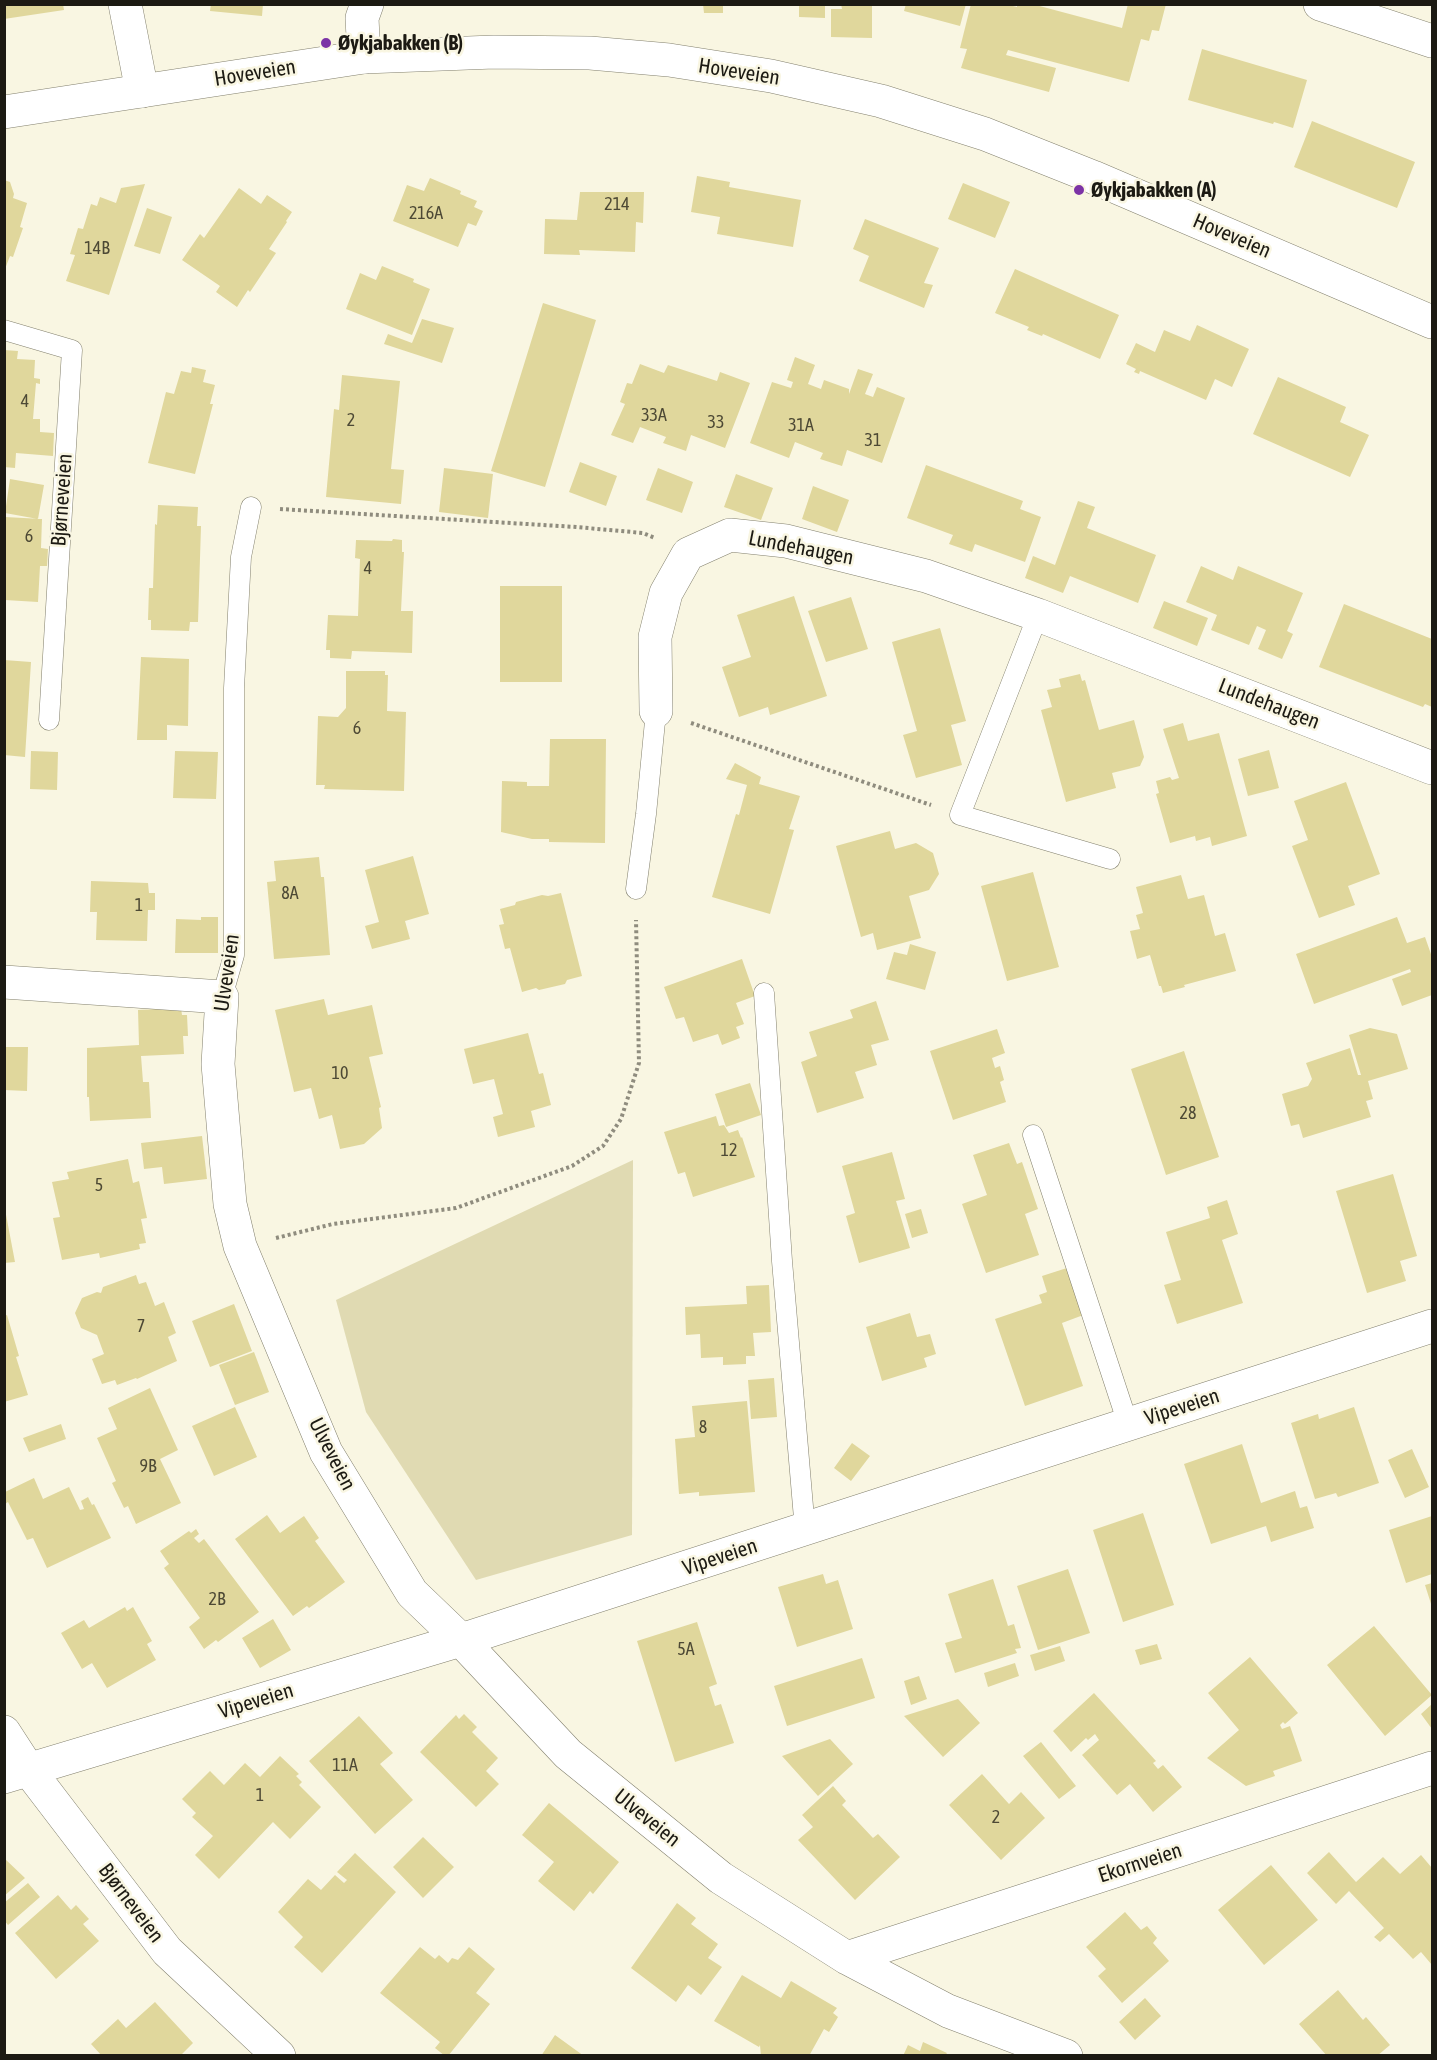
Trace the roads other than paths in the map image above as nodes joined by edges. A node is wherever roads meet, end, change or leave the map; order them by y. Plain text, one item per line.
1 (125, 4) edge
2 (367, 4) edge
3 (1320, 4) edge
4 (1432, 41) edge
5 (364, 57) junction
6 (142, 91) junction
7 (4, 112) edge
8 (1432, 322) edge
9 (4, 330) edge
10 (251, 507) road end
11 (1038, 615) junction
12 (656, 711) joint
13 (49, 720) dead end
14 (1432, 768) edge
15 (1110, 860) dead end
16 (636, 889) road end
17 (4, 982) edge
18 (764, 993) dead end
19 (222, 997) junction
20 (1033, 1135) dead end
21 (1432, 1326) edge
22 (1128, 1424) junction
23 (805, 1530) junction
24 (461, 1640) junction
25 (4, 1732) edge
26 (1432, 1768) edge
27 (16, 1773) edge
28 (847, 1958) junction
29 (279, 2055) edge
30 (1066, 2055) edge

1 - 6 street
2 - 5 street
3 - 4 street
5 - 6 street, Hoveveien
5 - 8 street, Hoveveien
6 - 7 street, Hoveveien
9 - 13 lane, Bjørneveien
10 - 19 lane, Ulveveien
11 - 12 street, Lundehaugen
11 - 14 street, Lundehaugen
11 - 15 lane
12 - 16 lane
17 - 19 street
18 - 23 lane
19 - 24 street, Ulveveien
20 - 22 lane
21 - 22 street, Vipeveien
22 - 23 street, Vipeveien
23 - 24 street, Vipeveien
24 - 27 street, Vipeveien
24 - 28 street, Ulveveien
25 - 27 street, Bjørneveien
26 - 28 street, Ekornveien
27 - 29 street, Bjørneveien
28 - 30 street, Ulveveien

